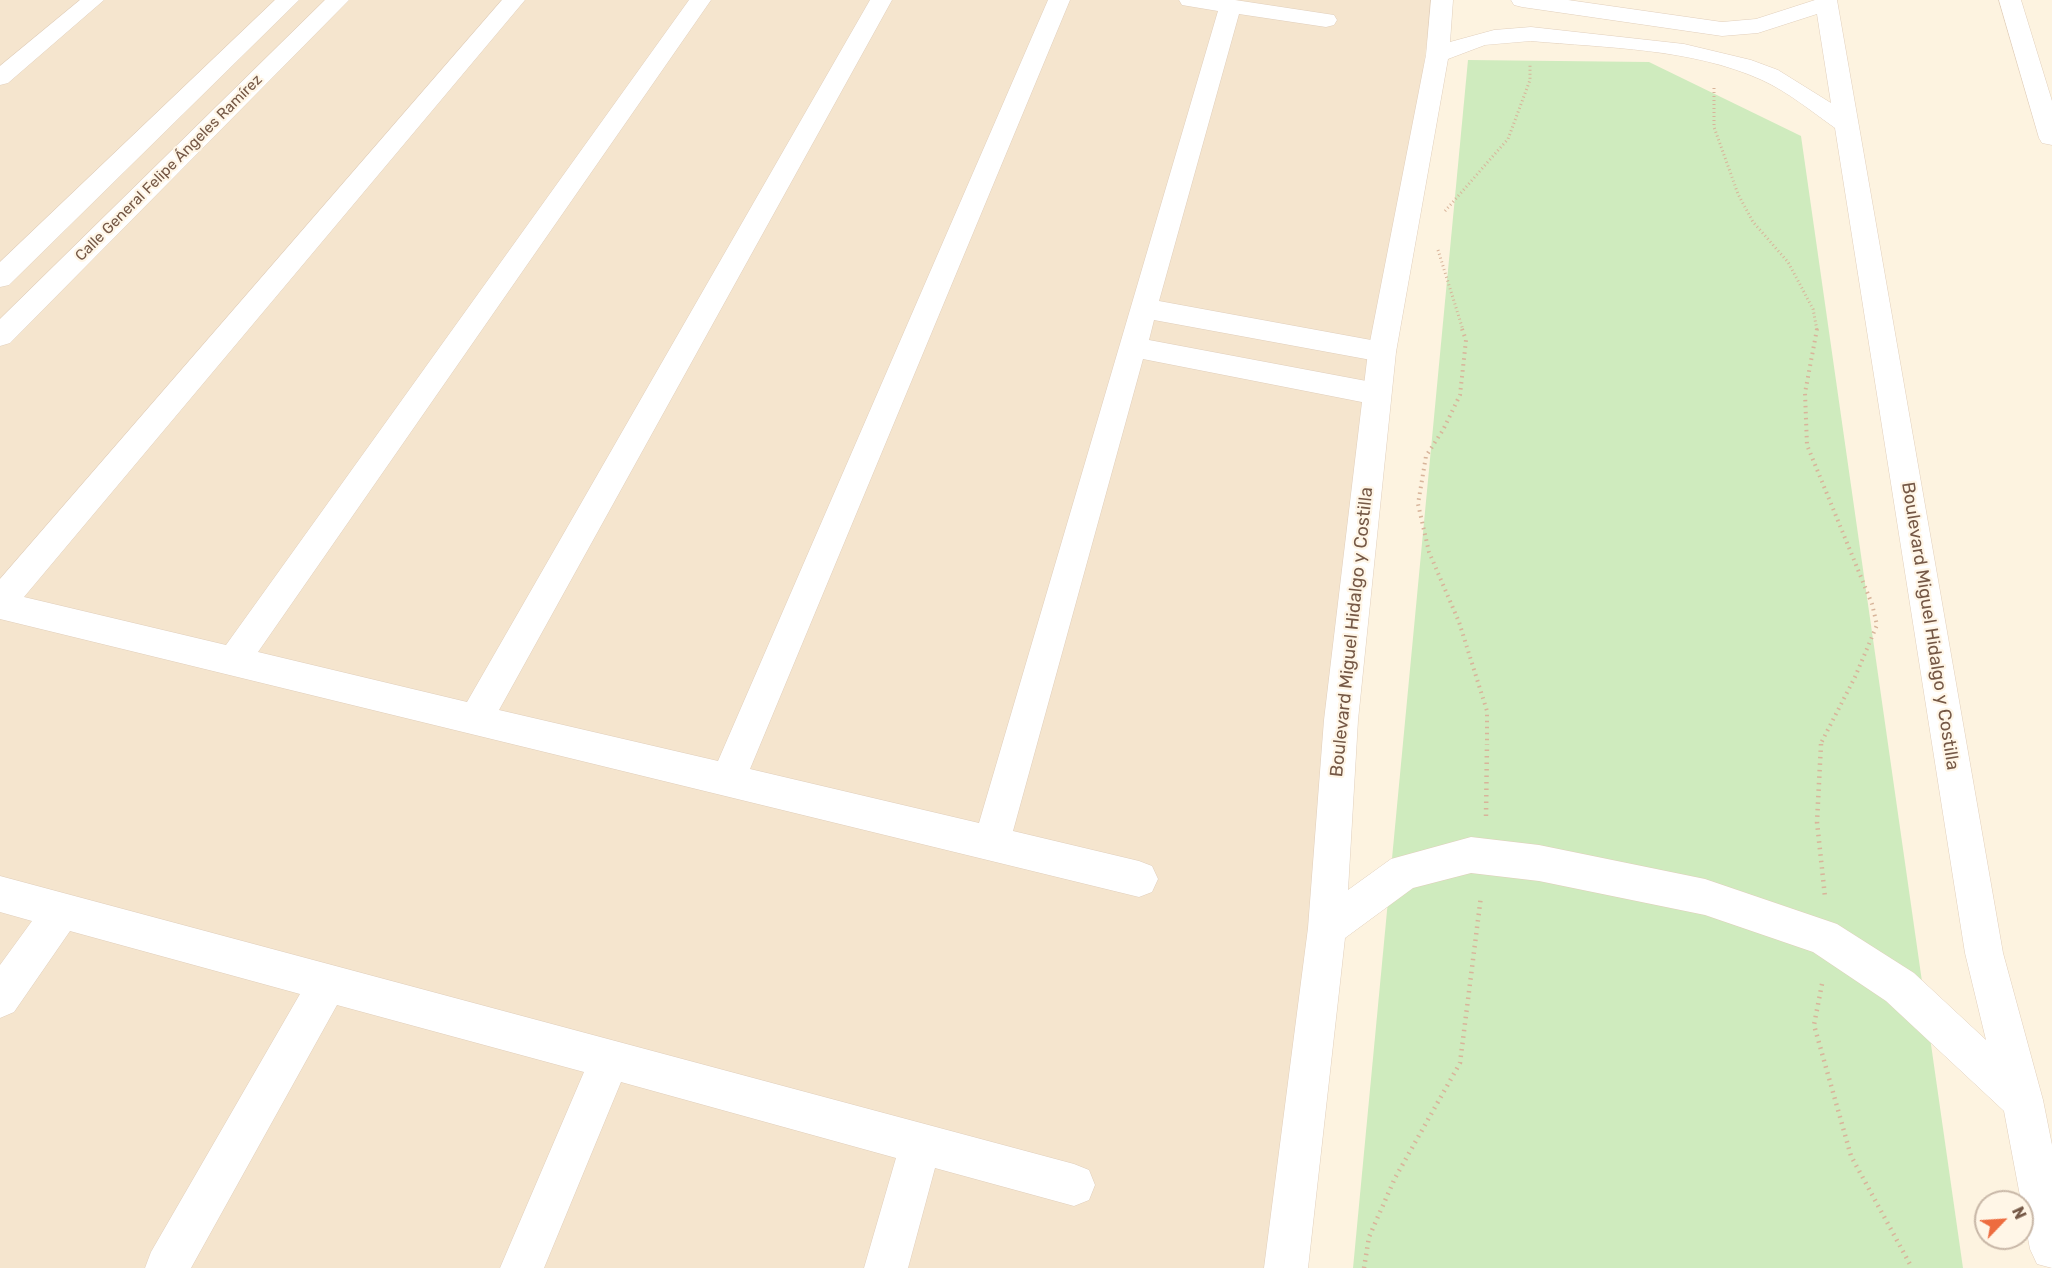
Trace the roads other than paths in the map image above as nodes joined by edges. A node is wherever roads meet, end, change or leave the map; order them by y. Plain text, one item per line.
1 (93, 0) edge
2 (288, 0) edge
3 (338, 0) edge
4 (514, 0) edge
5 (700, 0) edge
6 (881, 0) edge
7 (1059, 0) edge
8 (1190, 0) edge
9 (1442, 0) edge
10 (1522, 0) edge
11 (2010, 0) edge
12 (1826, 2) edge
13 (1230, 6) junction
14 (1326, 20) dead end
15 (1437, 55) junction
16 (0, 78) edge
17 (1847, 125) junction
18 (2051, 138) edge
19 (0, 278) edge
20 (1144, 308) junction
21 (0, 336) edge
22 (1133, 347) junction
23 (1382, 352) junction
24 (1377, 394) junction
25 (0, 604) edge
26 (233, 661) junction
27 (476, 719) junction
28 (728, 780) junction
29 (991, 844) junction
30 (1138, 879) dead end
31 (0, 894) edge
32 (62, 911) junction
33 (1327, 928) junction
34 (328, 983) junction
35 (0, 998) edge
36 (610, 1060) junction
37 (2022, 1100) junction
38 (921, 1143) junction
39 (1074, 1185) dead end
40 (2052, 1249) edge
41 (167, 1268) edge
42 (522, 1268) edge
43 (886, 1268) edge
44 (1286, 1268) edge

1 - 16 street
2 - 19 street, Calle General Felipe Ángeles Ramírez
3 - 21 street, Calle General Felipe Ángeles Ramírez
4 - 25 street
5 - 26 street
6 - 27 street
7 - 28 street
8 - 13 street
9 - 15 street, Boulevard Miguel Hidalgo y Costilla
10 - 12 street
11 - 18 street
12 - 17 street, Boulevard Miguel Hidalgo y Costilla
13 - 14 street
13 - 20 street
15 - 17 street
15 - 23 street, Boulevard Miguel Hidalgo y Costilla
17 - 37 street, Boulevard Miguel Hidalgo y Costilla
20 - 22 street
20 - 23 street
22 - 24 street
22 - 29 street
23 - 24 street, Boulevard Miguel Hidalgo y Costilla
24 - 33 street, Boulevard Miguel Hidalgo y Costilla
25 - 26 street
26 - 27 street
27 - 28 street
28 - 29 street
29 - 30 street
31 - 32 street
32 - 34 street
32 - 35 street
33 - 37 street
33 - 44 street, Boulevard Miguel Hidalgo y Costilla
34 - 36 street
34 - 41 street
36 - 38 street
36 - 42 street
37 - 40 street, Boulevard Miguel Hidalgo y Costilla
38 - 39 street
38 - 43 street

